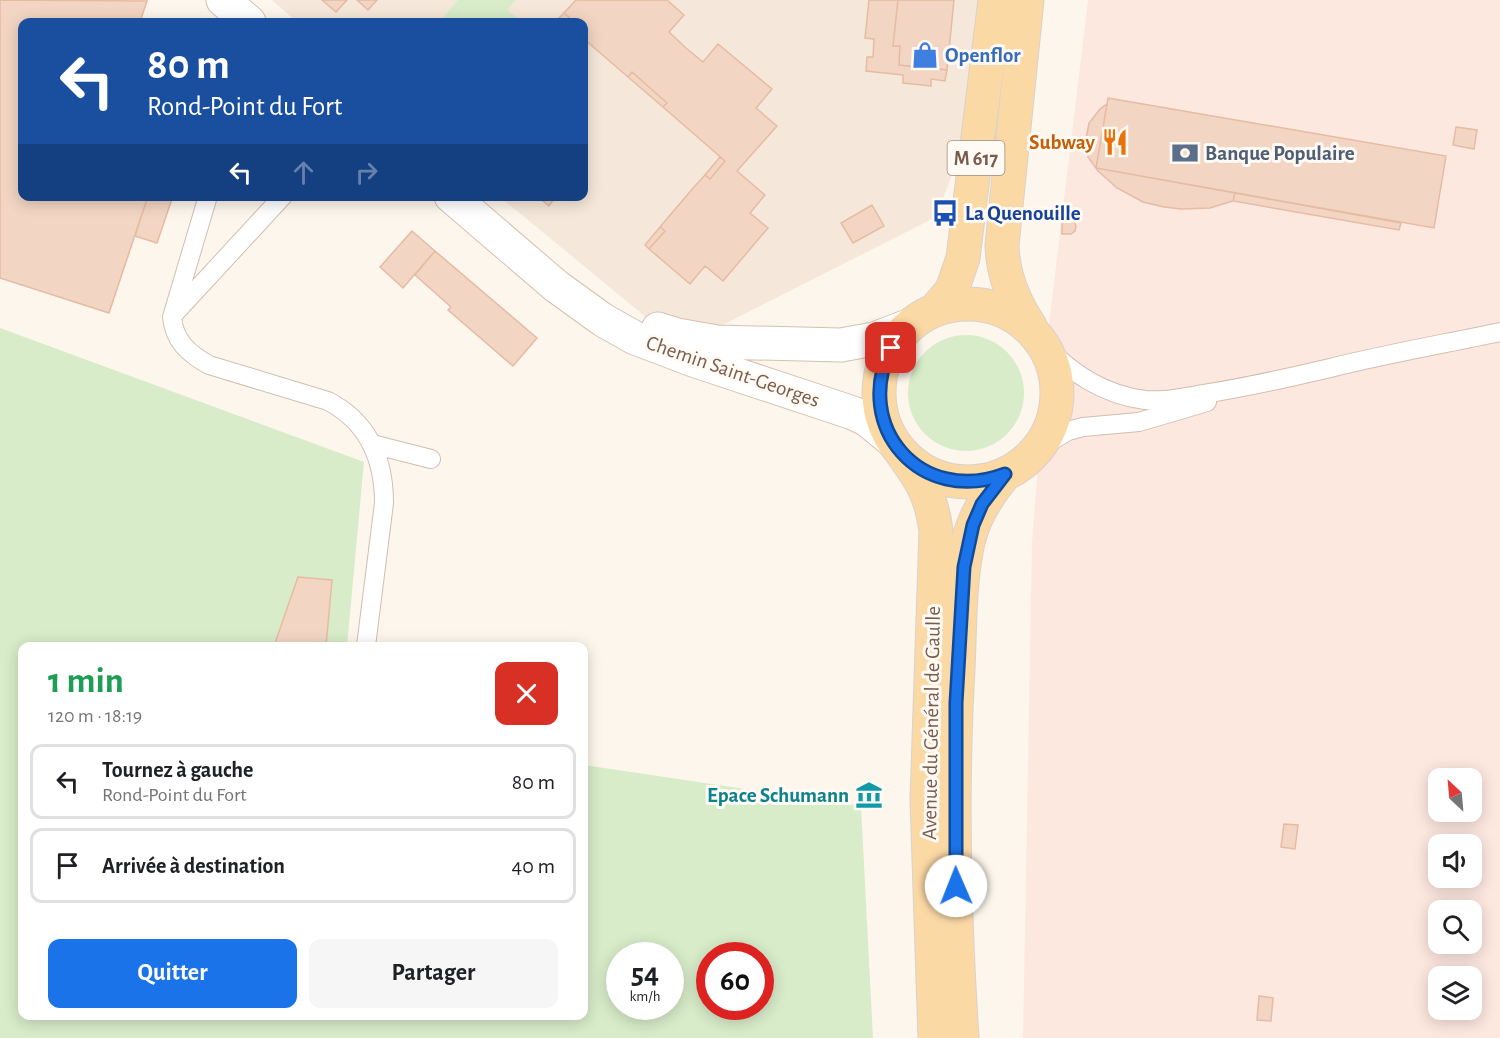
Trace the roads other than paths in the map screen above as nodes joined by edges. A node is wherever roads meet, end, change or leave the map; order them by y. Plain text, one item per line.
1 (223, 0) edge
2 (995, 0) edge
3 (1027, 0) edge
4 (244, 18) edge
5 (207, 201) edge
6 (278, 201) edge
7 (457, 201) edge
8 (574, 300) junction
9 (936, 309) junction
10 (172, 317) junction
11 (908, 326) junction
12 (1500, 332) edge
13 (1039, 338) junction
14 (1258, 385) junction
15 (372, 444) junction
16 (897, 447) junction
17 (1038, 449) junction
18 (431, 459) dead end
19 (1005, 474) junction
20 (367, 642) edge
21 (935, 1038) edge
22 (962, 1038) edge

1 - 4 street
2 - 9 main road, M 617
3 - 13 main road, M 617
5 - 10 lane
6 - 10 lane
7 - 8 street, Chemin Saint-Georges
8 - 11 street, Chemin Saint-Georges
8 - 16 street, Chemin Saint-Georges
9 - 11 main road
9 - 13 main road
10 - 15 lane
11 - 16 main road
12 - 14 lane
13 - 14 lane
13 - 17 main road
14 - 17 lane
15 - 18 lane
15 - 20 lane
16 - 19 main road
16 - 21 main road, Avenue du Général de Gaulle
17 - 19 main road
19 - 22 main road, Avenue du Général de Gaulle

